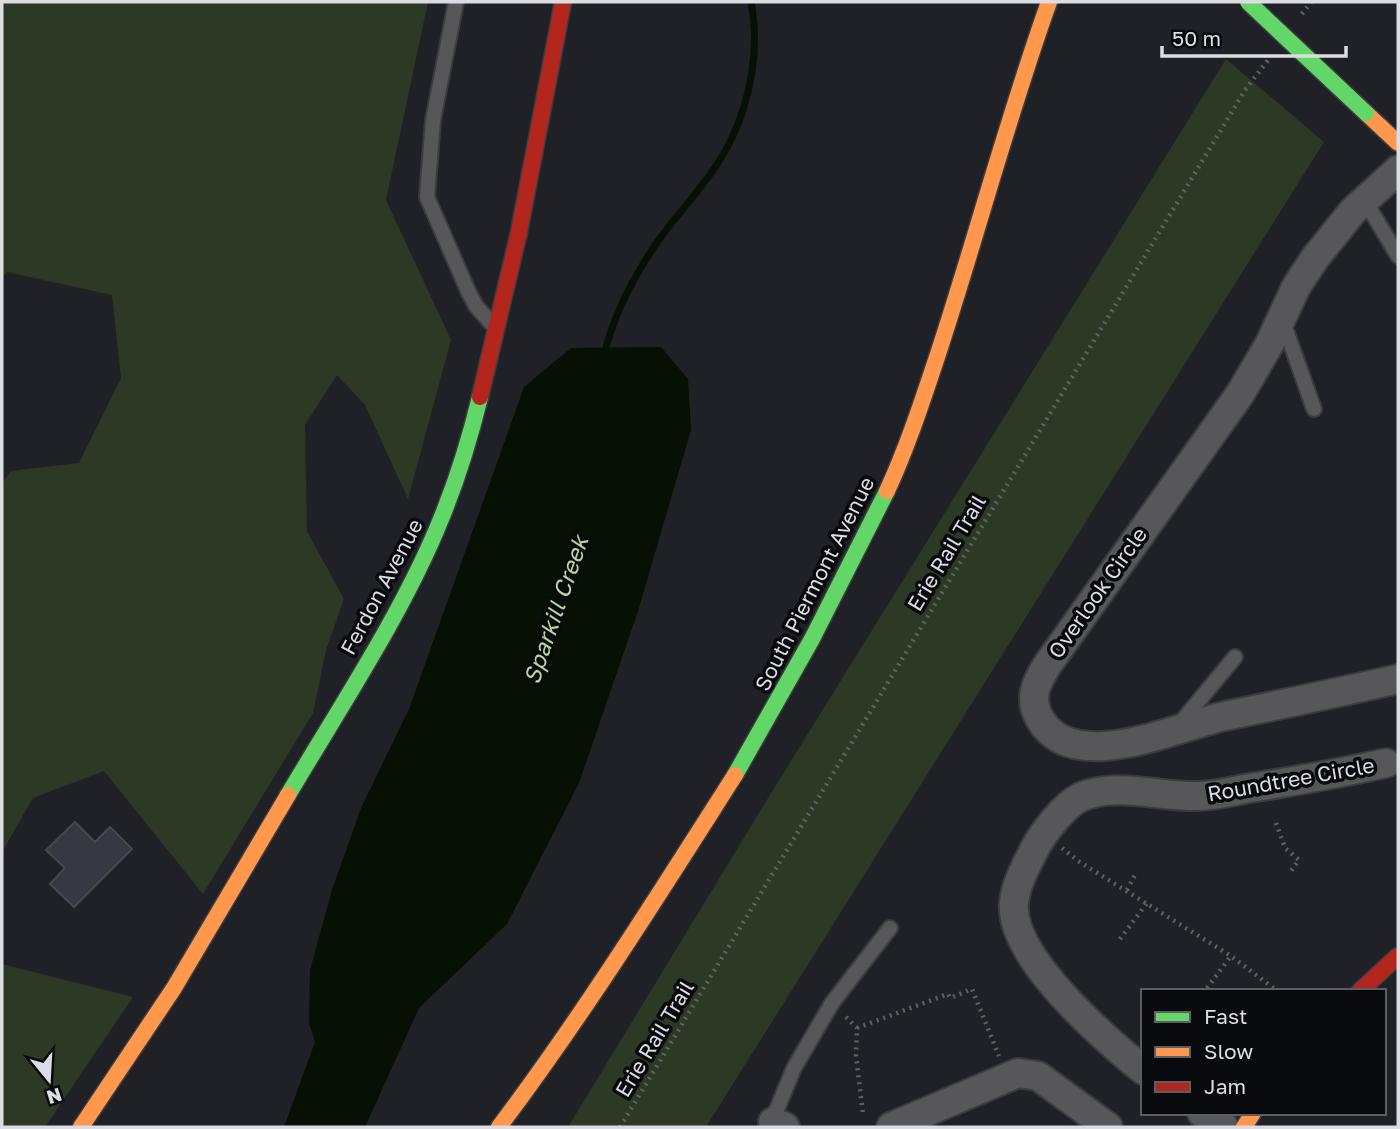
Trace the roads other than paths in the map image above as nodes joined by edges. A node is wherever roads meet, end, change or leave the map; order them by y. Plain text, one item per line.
1 (457, 2) edge
2 (563, 2) edge
3 (1049, 2) edge
4 (1248, 2) edge
5 (1398, 144) edge
6 (1398, 170) edge
7 (1364, 199) junction
8 (1398, 256) edge
9 (1281, 318) junction
10 (497, 328) junction
11 (1314, 409) dead end
12 (1235, 657) dead end
13 (1398, 680) edge
14 (1174, 731) junction
15 (1386, 764) dead end
16 (890, 928) dead end
17 (1398, 956) edge
18 (1363, 989) edge
19 (1141, 1068) edge
20 (1205, 1115) edge
21 (775, 1125) edge
22 (81, 1127) edge
23 (499, 1127) edge
24 (891, 1127) edge
25 (1108, 1127) edge
26 (1224, 1127) edge

1 - 10 lane
2 - 10 street, Ferdon Avenue
3 - 23 street, South Piermont Avenue
4 - 5 street, bridge
6 - 7 street, Overlook Circle
7 - 8 lane
7 - 9 street, Overlook Circle
9 - 11 lane
9 - 14 street, Overlook Circle
10 - 22 street, Ferdon Avenue
12 - 14 lane
13 - 14 street, Overlook Circle
15 - 19 street, Roundtree Circle
16 - 21 lane
17 - 18 street
20 - 26 street
24 - 25 street

